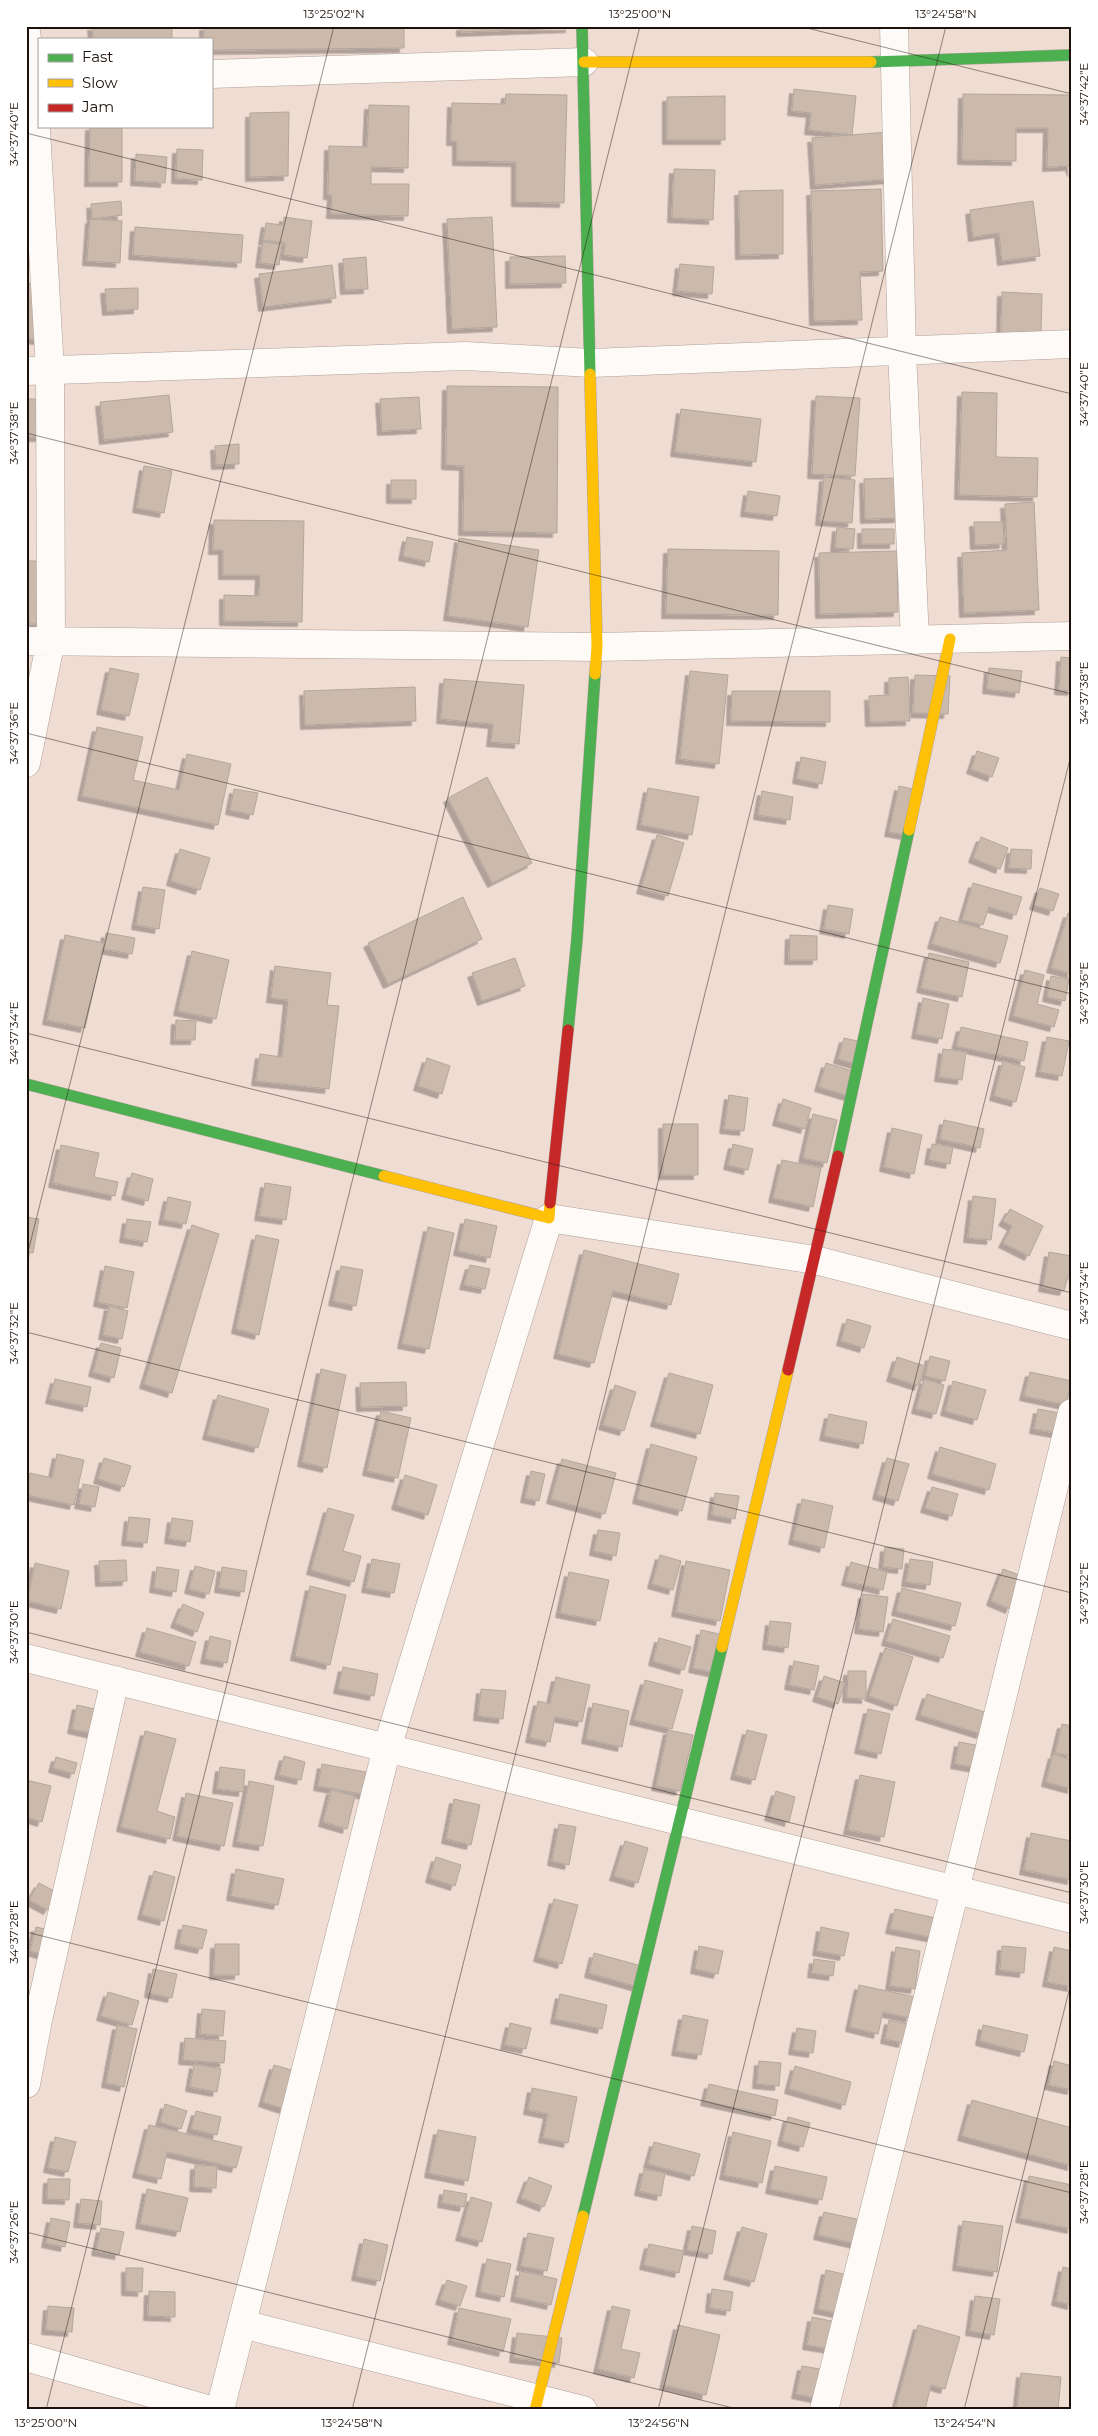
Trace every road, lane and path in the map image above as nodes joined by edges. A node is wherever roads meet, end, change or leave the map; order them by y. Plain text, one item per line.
1 (582, 26) edge
2 (894, 26) edge
3 (26, 32) edge
4 (1072, 55) edge
5 (584, 62) junction
6 (895, 62) junction
7 (212, 74) edge
8 (33, 79) edge
9 (1072, 344) edge
10 (902, 351) junction
11 (591, 363) junction
12 (38, 370) edge
13 (1072, 636) edge
14 (950, 639) junction
15 (915, 640) junction
16 (39, 641) edge
17 (597, 647) junction
18 (26, 763) edge
19 (26, 1084) edge
20 (549, 1218) junction
21 (815, 1260) junction
22 (1072, 1326) edge
23 (1072, 1413) edge
24 (26, 1658) edge
25 (115, 1680) junction
26 (386, 1748) junction
27 (680, 1821) junction
28 (955, 1890) junction
29 (1072, 1919) edge
30 (26, 2084) edge
31 (242, 2324) junction
32 (26, 2357) edge
33 (537, 2404) edge
34 (210, 2410) edge
35 (220, 2410) edge
36 (583, 2410) edge
37 (824, 2410) edge

1 - 5 street
2 - 6 street
3 - 8 street
4 - 6 street
5 - 6 street
5 - 7 street
5 - 11 street
6 - 10 street
8 - 12 street
9 - 10 street
10 - 11 street
10 - 15 street
11 - 12 street
11 - 17 street
12 - 16 street
13 - 14 street
14 - 15 street
14 - 21 street
15 - 17 street
16 - 17 street
16 - 18 street
17 - 20 street
19 - 20 street
20 - 21 street
20 - 26 street
21 - 22 street
21 - 27 street
23 - 28 street
24 - 25 street
25 - 26 street
25 - 30 street
26 - 27 street
26 - 31 street
27 - 28 street
27 - 33 street
28 - 29 street
28 - 37 street
31 - 33 street
31 - 35 street
32 - 34 street
33 - 36 street

